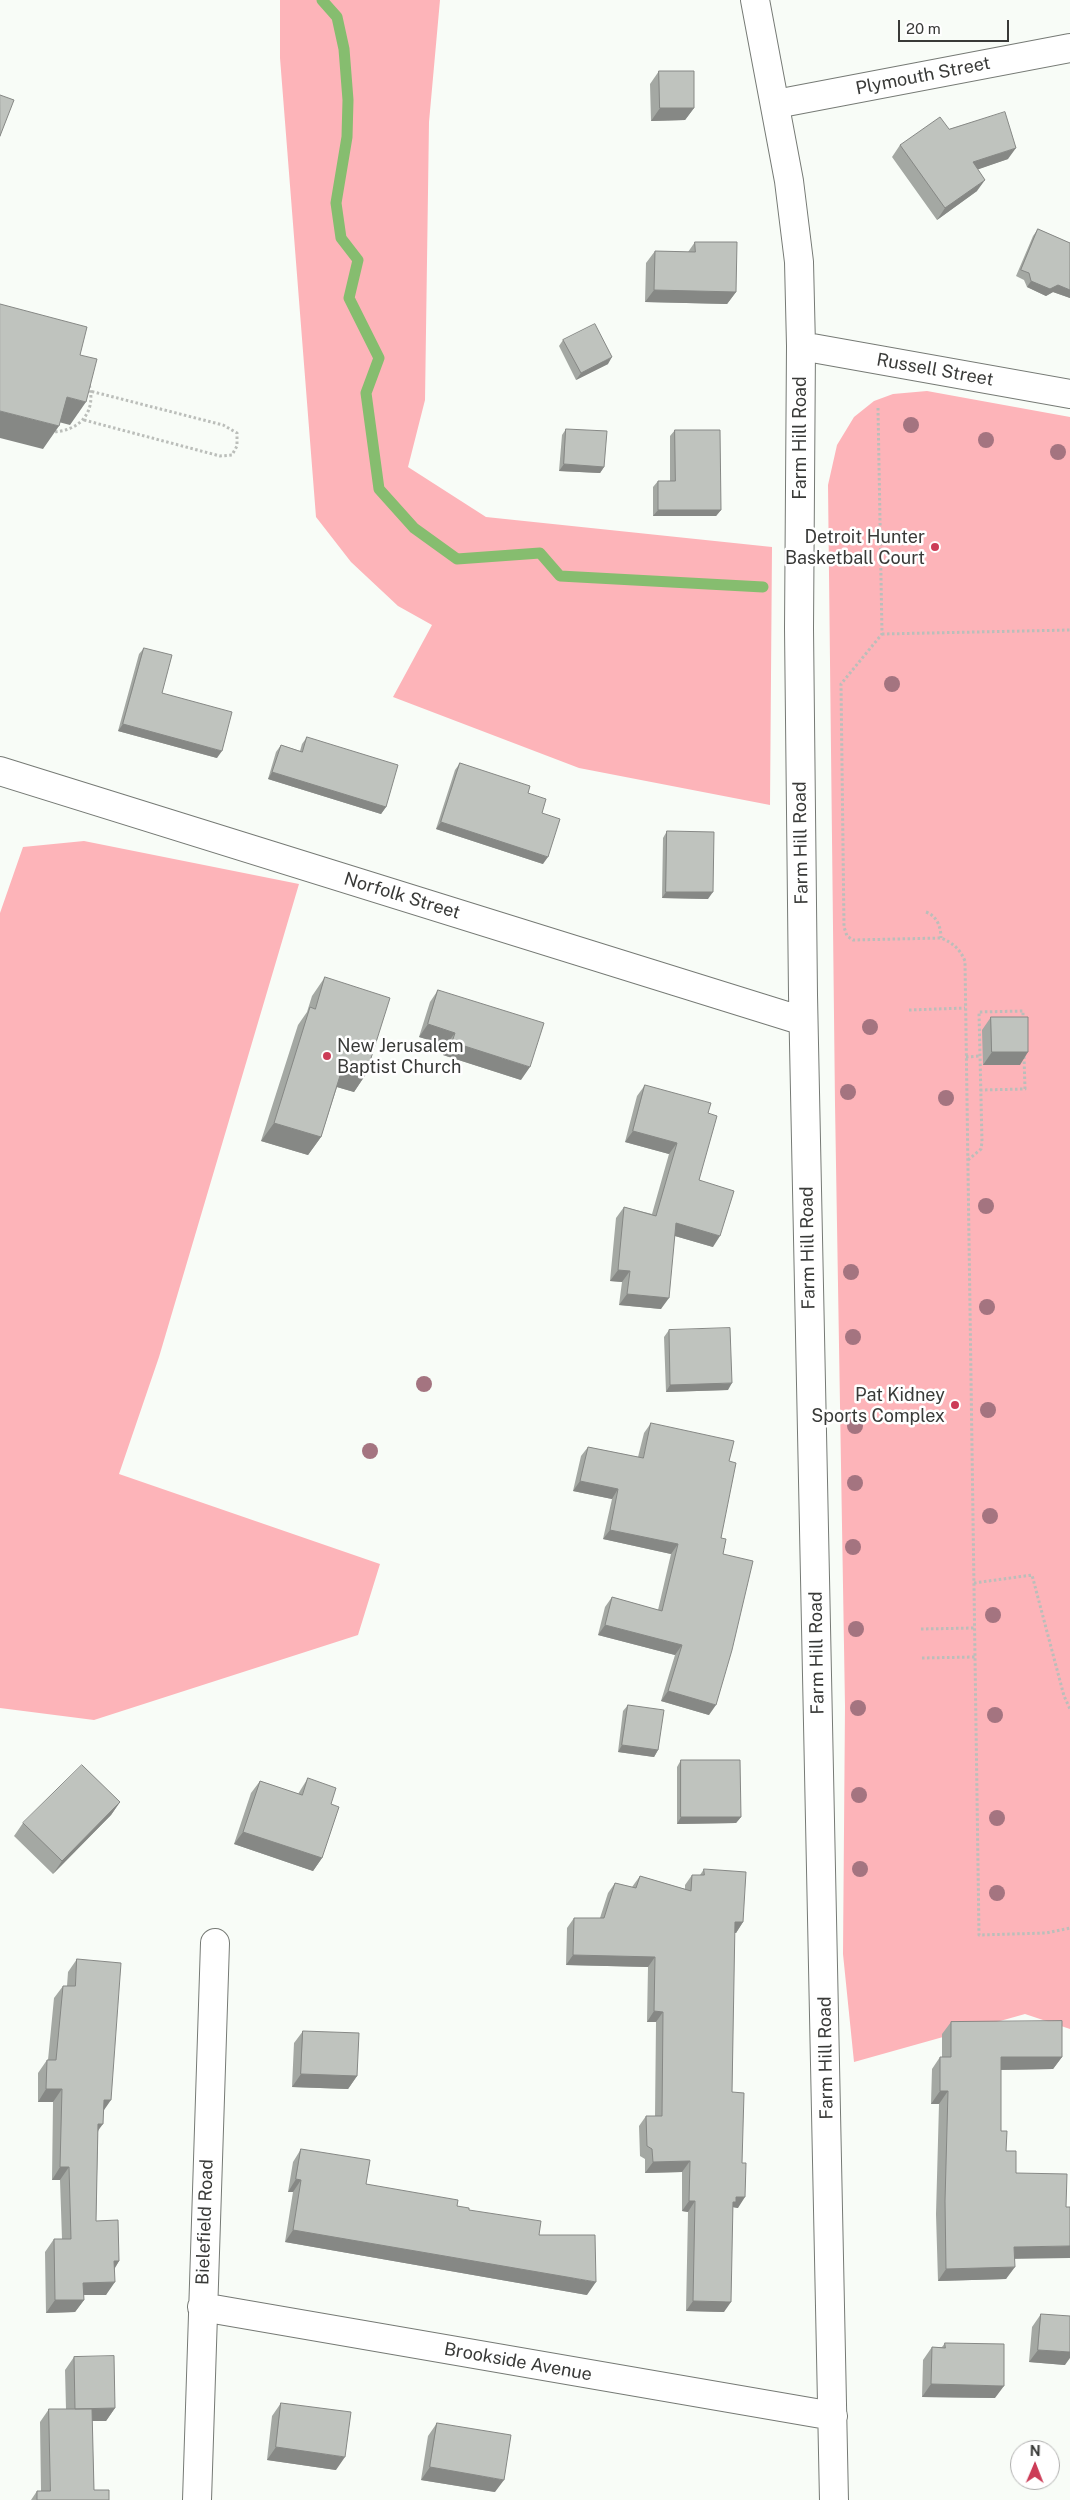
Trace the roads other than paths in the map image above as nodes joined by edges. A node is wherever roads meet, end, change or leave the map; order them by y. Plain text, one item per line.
1 (755, 0) edge
2 (1070, 48) edge
3 (776, 104) junction
4 (801, 346) junction
5 (1070, 394) edge
6 (0, 771) edge
7 (803, 1021) junction
8 (214, 1943) dead end
9 (202, 2307) junction
10 (833, 2416) junction
11 (197, 2500) edge
12 (834, 2500) edge

1 - 3 street, Farm Hill Road
2 - 3 street, Plymouth Street
3 - 4 street, Farm Hill Road
4 - 5 street, Russell Street
4 - 7 street, Farm Hill Road
6 - 7 street, Norfolk Street
7 - 10 street, Farm Hill Road
8 - 9 street, Bielefield Road
9 - 10 street, Brookside Avenue
9 - 11 street, Bielefield Road
10 - 12 street, Farm Hill Road

